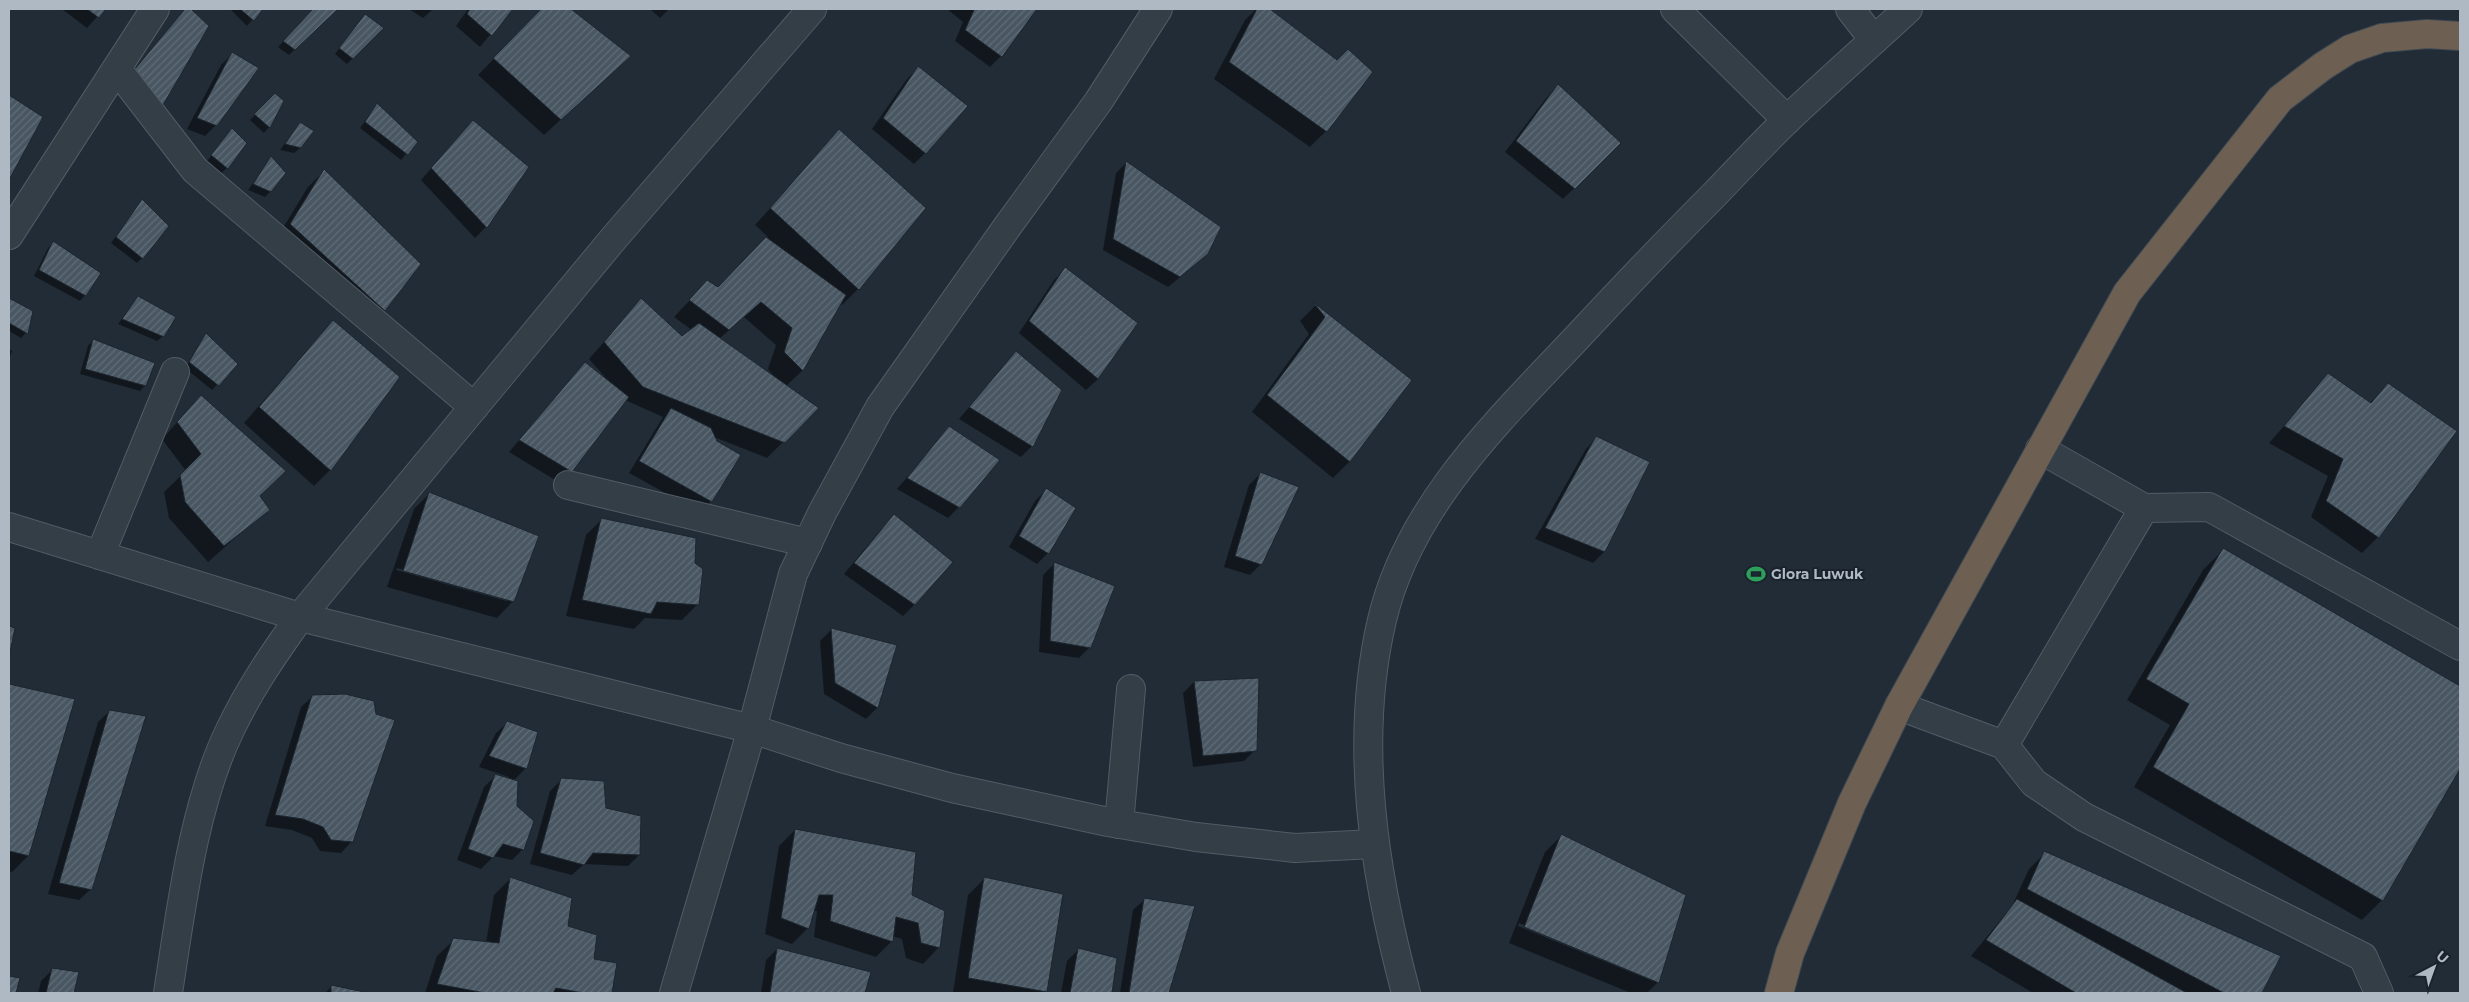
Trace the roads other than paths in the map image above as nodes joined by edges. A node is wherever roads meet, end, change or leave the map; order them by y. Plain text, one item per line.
1 (155, 9) edge
2 (812, 9) edge
3 (1158, 9) edge
4 (1675, 9) edge
5 (1850, 9) edge
6 (1908, 9) edge
7 (2460, 36) edge
8 (1874, 40) junction
9 (117, 69) junction
10 (1787, 120) junction
11 (9, 235) edge
12 (175, 372) dead end
13 (474, 407) junction
14 (2040, 449) junction
15 (568, 485) dead end
16 (2144, 508) junction
17 (9, 527) edge
18 (808, 543) junction
19 (100, 555) junction
20 (300, 617) junction
21 (2460, 646) edge
22 (1131, 689) dead end
23 (1899, 706) junction
24 (752, 729) junction
25 (2004, 745) junction
26 (1119, 824) junction
27 (1374, 844) junction
28 (168, 993) edge
29 (674, 993) edge
30 (1406, 993) edge
31 (1779, 993) edge
32 (2379, 993) edge

1 - 9 street
2 - 13 street
3 - 18 street
4 - 10 street
5 - 8 street
6 - 8 street
7 - 14 highway
8 - 10 street
9 - 11 street
9 - 13 street
10 - 27 street
12 - 19 street
13 - 20 street
14 - 16 street
14 - 23 highway
15 - 18 street
16 - 21 street
16 - 25 street
17 - 19 street
18 - 24 street
19 - 20 street
20 - 24 street
20 - 28 street
22 - 26 street
23 - 25 street
23 - 31 highway
24 - 26 street
24 - 29 street
25 - 32 street
26 - 27 street
27 - 30 street

